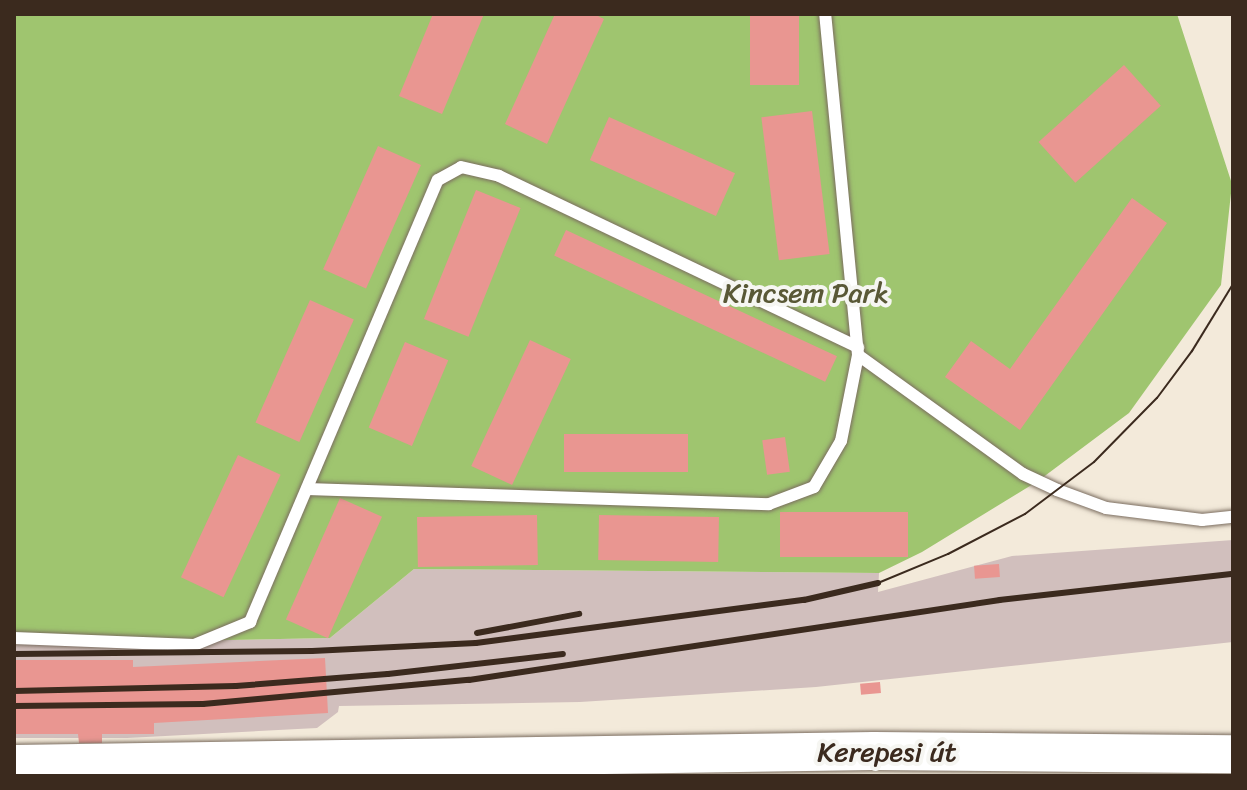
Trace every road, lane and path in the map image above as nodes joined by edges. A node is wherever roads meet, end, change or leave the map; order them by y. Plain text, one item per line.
1 (825, 14) edge
2 (858, 351) junction
3 (307, 489) junction
4 (1233, 517) edge
5 (14, 638) edge
6 (702, 754) junction
7 (1233, 754) edge
8 (14, 764) edge
9 (874, 764) edge
10 (576, 776) edge

1 - 2 lane
2 - 3 lane
2 - 3 lane
2 - 4 lane
3 - 5 lane
6 - 8 main road, Kerepesi út
6 - 9 main road, Kerepesi út
6 - 10 main road
7 - 9 main road, Kerepesi út

